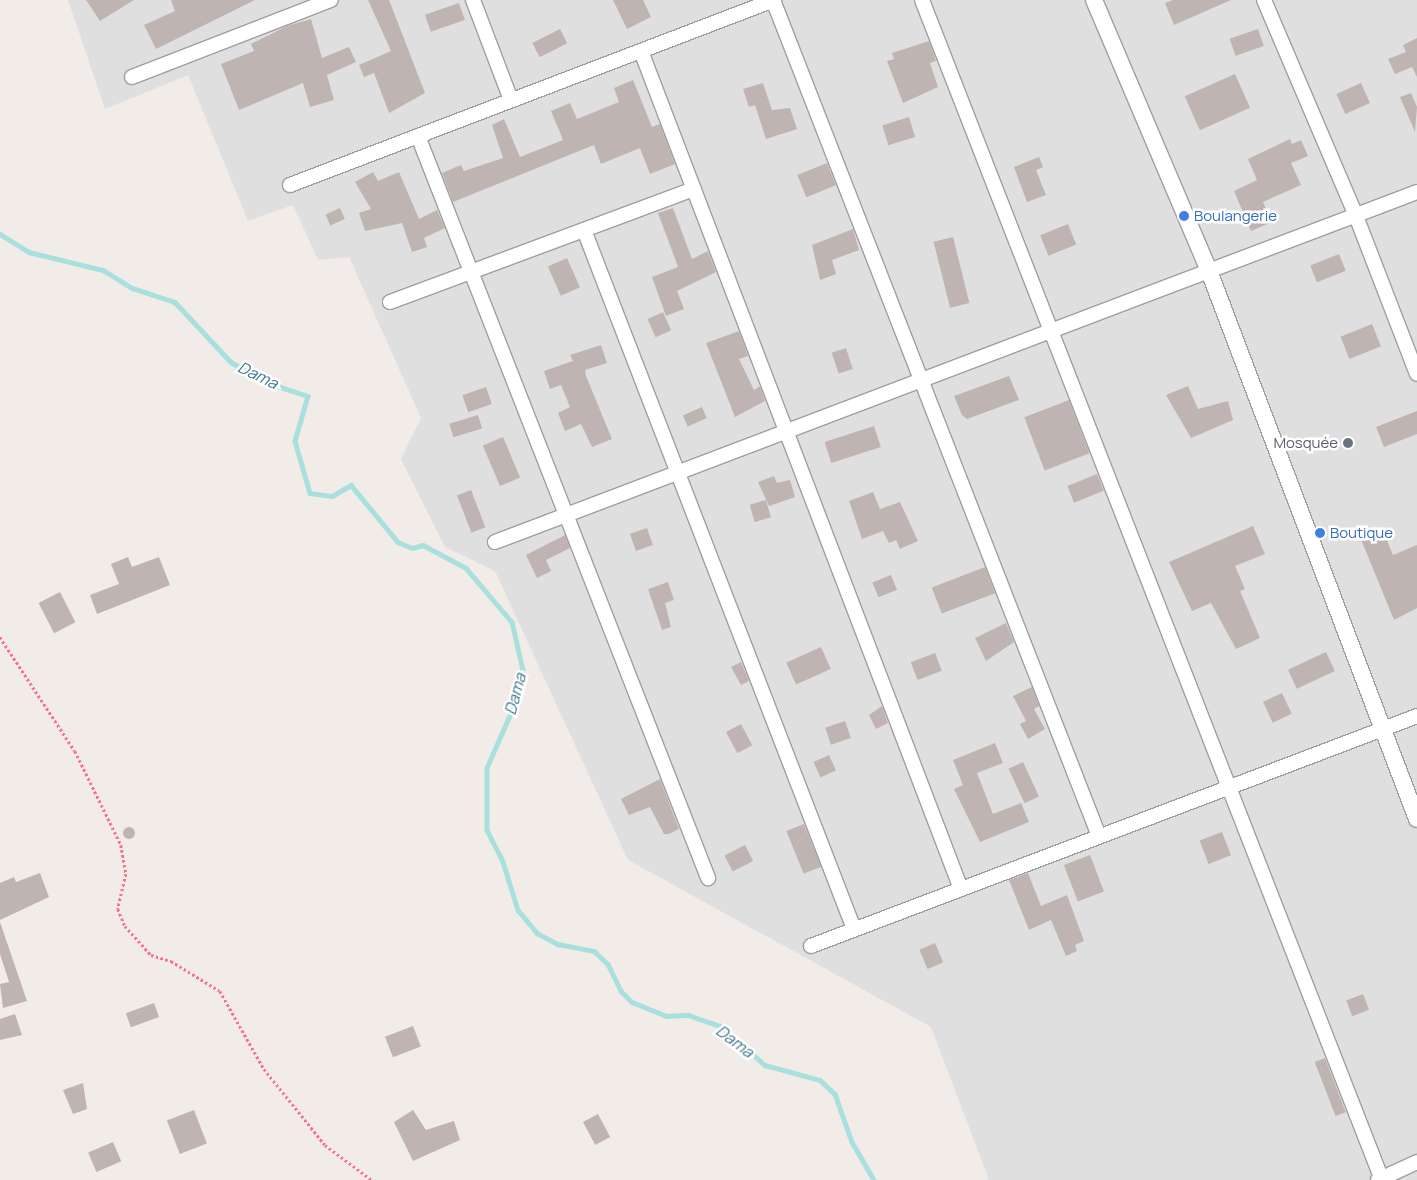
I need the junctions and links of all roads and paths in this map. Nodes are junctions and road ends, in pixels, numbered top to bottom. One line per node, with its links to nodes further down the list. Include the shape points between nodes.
1 (331, 0): 8 (street)
2 (473, 0): 9 (street)
3 (773, 0): 7 (street); 21 (street)
4 (922, 0): 19 (street)
5 (1094, 0): 17 (street)
6 (1264, 0): 14 (street)
7 (641, 50): 9 (street); 12 (street)
8 (132, 77)
9 (511, 100): 10 (street)
10 (418, 136): 11 (street); 16 (street)
11 (290, 185)
12 (694, 189): 15 (street); 22 (street)
13 (1417, 192): 14 (street)
14 (1356, 216): 17 (street); 20 (street)
15 (584, 230): 16 (street); 23 (street)
16 (472, 271): 18 (street); 24 (street)
17 (1209, 272): 19 (street); 28 (street)
18 (390, 302)
19 (1048, 332): 21 (street); 29 (street)
20 (1417, 374)
21 (921, 381): 22 (street); 31 (street)
22 (787, 432): 23 (street); 33 (street)
23 (675, 474): 24 (street); 34 (street)
24 (567, 515): 25 (street); 32 (street)
25 (495, 542)
26 (0, 637): 37 (path, via 75,751 121,845 126,874 118,909 125,926 151,955 171,961 220,991 264,1069 319,1137)
27 (1417, 716): 28 (street)
28 (1383, 729): 29 (street); 30 (street)
29 (1231, 786): 31 (street); 38 (street)
30 (1417, 819)
31 (1099, 836): 33 (street)
32 (708, 878)
33 (961, 889): 34 (street)
34 (854, 929): 35 (street)
35 (811, 946)
36 (1417, 1162): 38 (street)
37 (372, 1180)
38 (1380, 1180)

